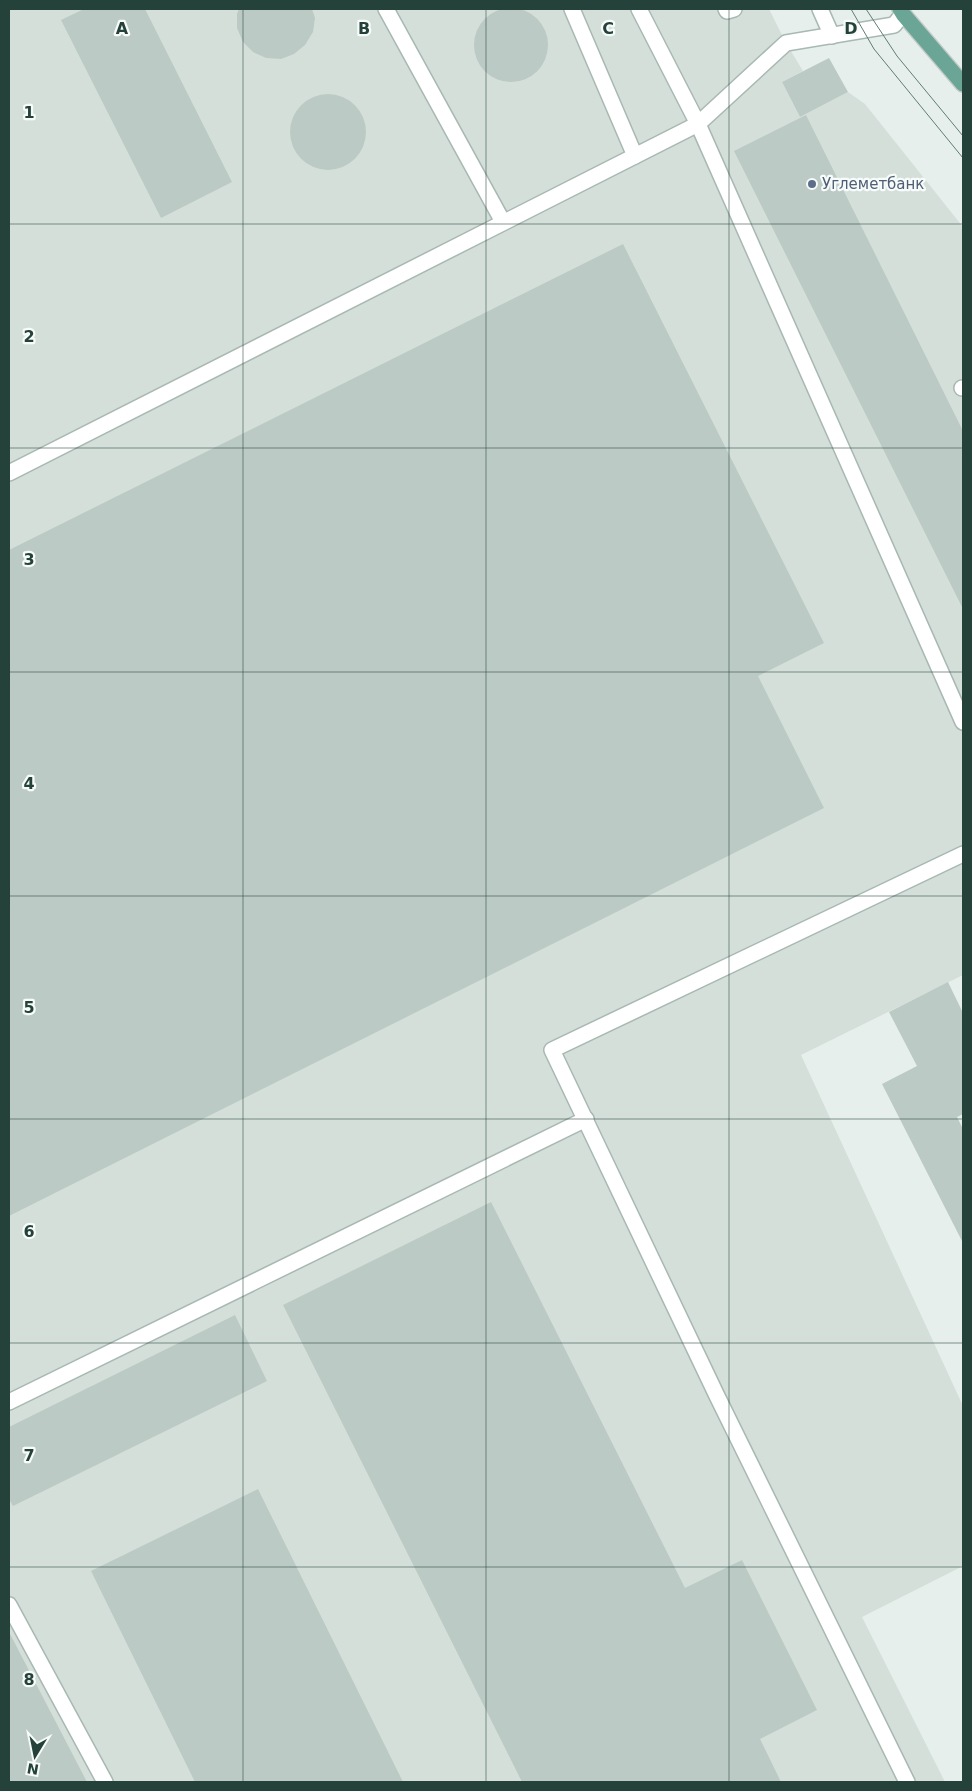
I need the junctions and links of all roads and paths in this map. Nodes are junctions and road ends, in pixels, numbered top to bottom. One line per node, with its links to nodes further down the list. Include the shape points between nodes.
1 (386, 9): 12 (street)
2 (572, 9): 11 (street)
3 (639, 9): 10 (street)
4 (726, 9): 5 (street, via 728,12)
5 (734, 9)
6 (820, 9): 8 (street)
7 (902, 12): 8 (street, via 894,25); 9 (main road)
8 (832, 36): 10 (street, via 786,43)
9 (963, 84)
10 (698, 124): 11 (street); 14 (street)
11 (636, 156): 12 (street)
12 (503, 222): 13 (street)
13 (9, 473)
14 (963, 722)
15 (963, 854): 16 (street, via 552,1050)
16 (586, 1119): 17 (street); 20 (street, via 717,1396)
17 (9, 1402)
18 (9, 1605): 19 (street)
19 (105, 1782)
20 (907, 1782)

